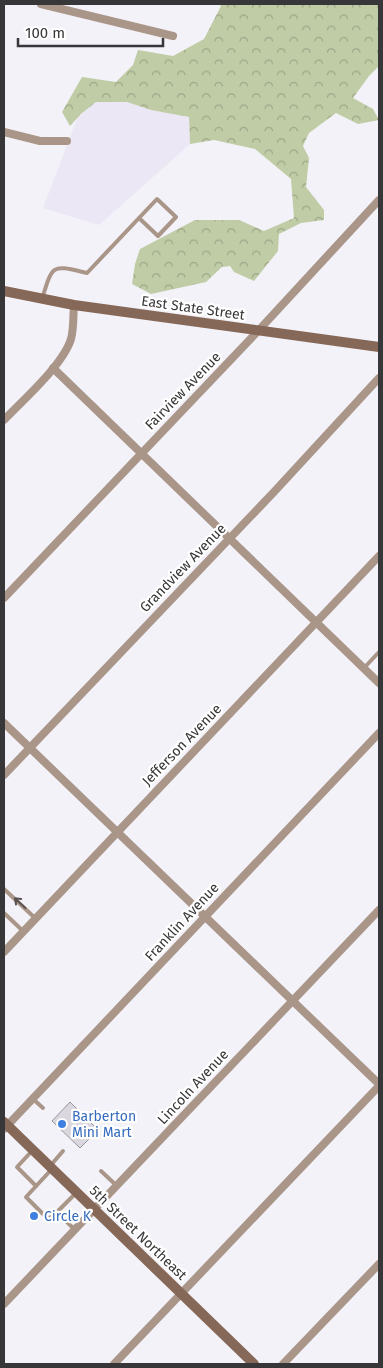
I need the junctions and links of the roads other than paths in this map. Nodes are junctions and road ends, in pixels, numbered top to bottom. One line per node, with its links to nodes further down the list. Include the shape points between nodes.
1 (41, 4): 2 (street)
2 (174, 36)
3 (4, 132): 4 (street, via 40,141)
4 (67, 141)
5 (379, 200): 10 (street, Fairview Avenue)
6 (139, 218): 6 (lane, via 157,199 176,217 158,236); 8 (lane, via 87,273 60,267 54,269)
7 (4, 291): 8 (street, East State Street)
8 (42, 299): 9 (street, East State Street)
9 (74, 304): 10 (street, East State Street); 12 (street, via 71,339)
10 (258, 331): 11 (street, East State Street); 15 (street, Fairview Avenue)
11 (379, 347)
12 (53, 368): 14 (street); 15 (street)
13 (379, 378): 16 (street, Grandview Avenue)
14 (4, 420)
15 (141, 453): 16 (street); 18 (street, Fairview Avenue)
16 (229, 538): 19 (street); 25 (street, Grandview Avenue)
17 (379, 556): 19 (street, Jefferson Avenue)
18 (4, 598)
19 (317, 623): 21 (street); 27 (street, Jefferson Avenue)
20 (379, 652): 21 (lane)
21 (364, 668): 22 (street)
22 (379, 683)
23 (4, 723): 25 (street)
24 (379, 733): 31 (street, Franklin Avenue)
25 (30, 748): 26 (street, Grandview Avenue); 27 (street)
26 (4, 775)
27 (117, 832): 31 (street); 32 (street, Jefferson Avenue)
28 (4, 889): 32 (lane, one-way to 28)
29 (379, 910): 35 (street, Lincoln Avenue)
30 (4, 913): 33 (lane)
31 (205, 917): 35 (street); 37 (street, Franklin Avenue)
32 (35, 918): 33 (street, Jefferson Avenue)
33 (23, 932): 34 (street, Jefferson Avenue)
34 (4, 952)
35 (292, 1000): 36 (street); 45 (street, Lincoln Avenue)
36 (379, 1085): 51 (street)
37 (33, 1099): 38 (lane); 39 (street, Franklin Avenue)
38 (43, 1108)
39 (5, 1125): 40 (street, 5th Street Northeast)
40 (33, 1150): 42 (street, 5th Street Northeast); 44 (lane, via 17,1168)
41 (63, 1151): 42 (lane)
42 (51, 1168): 44 (lane); 46 (street, 5th Street Northeast)
43 (101, 1171): 45 (lane)
44 (36, 1186): 48 (lane, via 26,1198 48,1220)
45 (117, 1186): 47 (street, Lincoln Avenue)
46 (76, 1192): 47 (street, 5th Street Northeast); 48 (lane)
47 (94, 1210): 49 (street, Lincoln Avenue); 51 (street, 5th Street Northeast)
48 (56, 1212): 49 (lane)
49 (75, 1230): 52 (street, Lincoln Avenue)
50 (379, 1264): 55 (street)
51 (181, 1294): 53 (street); 54 (street, 5th Street Northeast)
52 (4, 1304)
53 (114, 1364)
54 (254, 1364)
55 (283, 1364)

